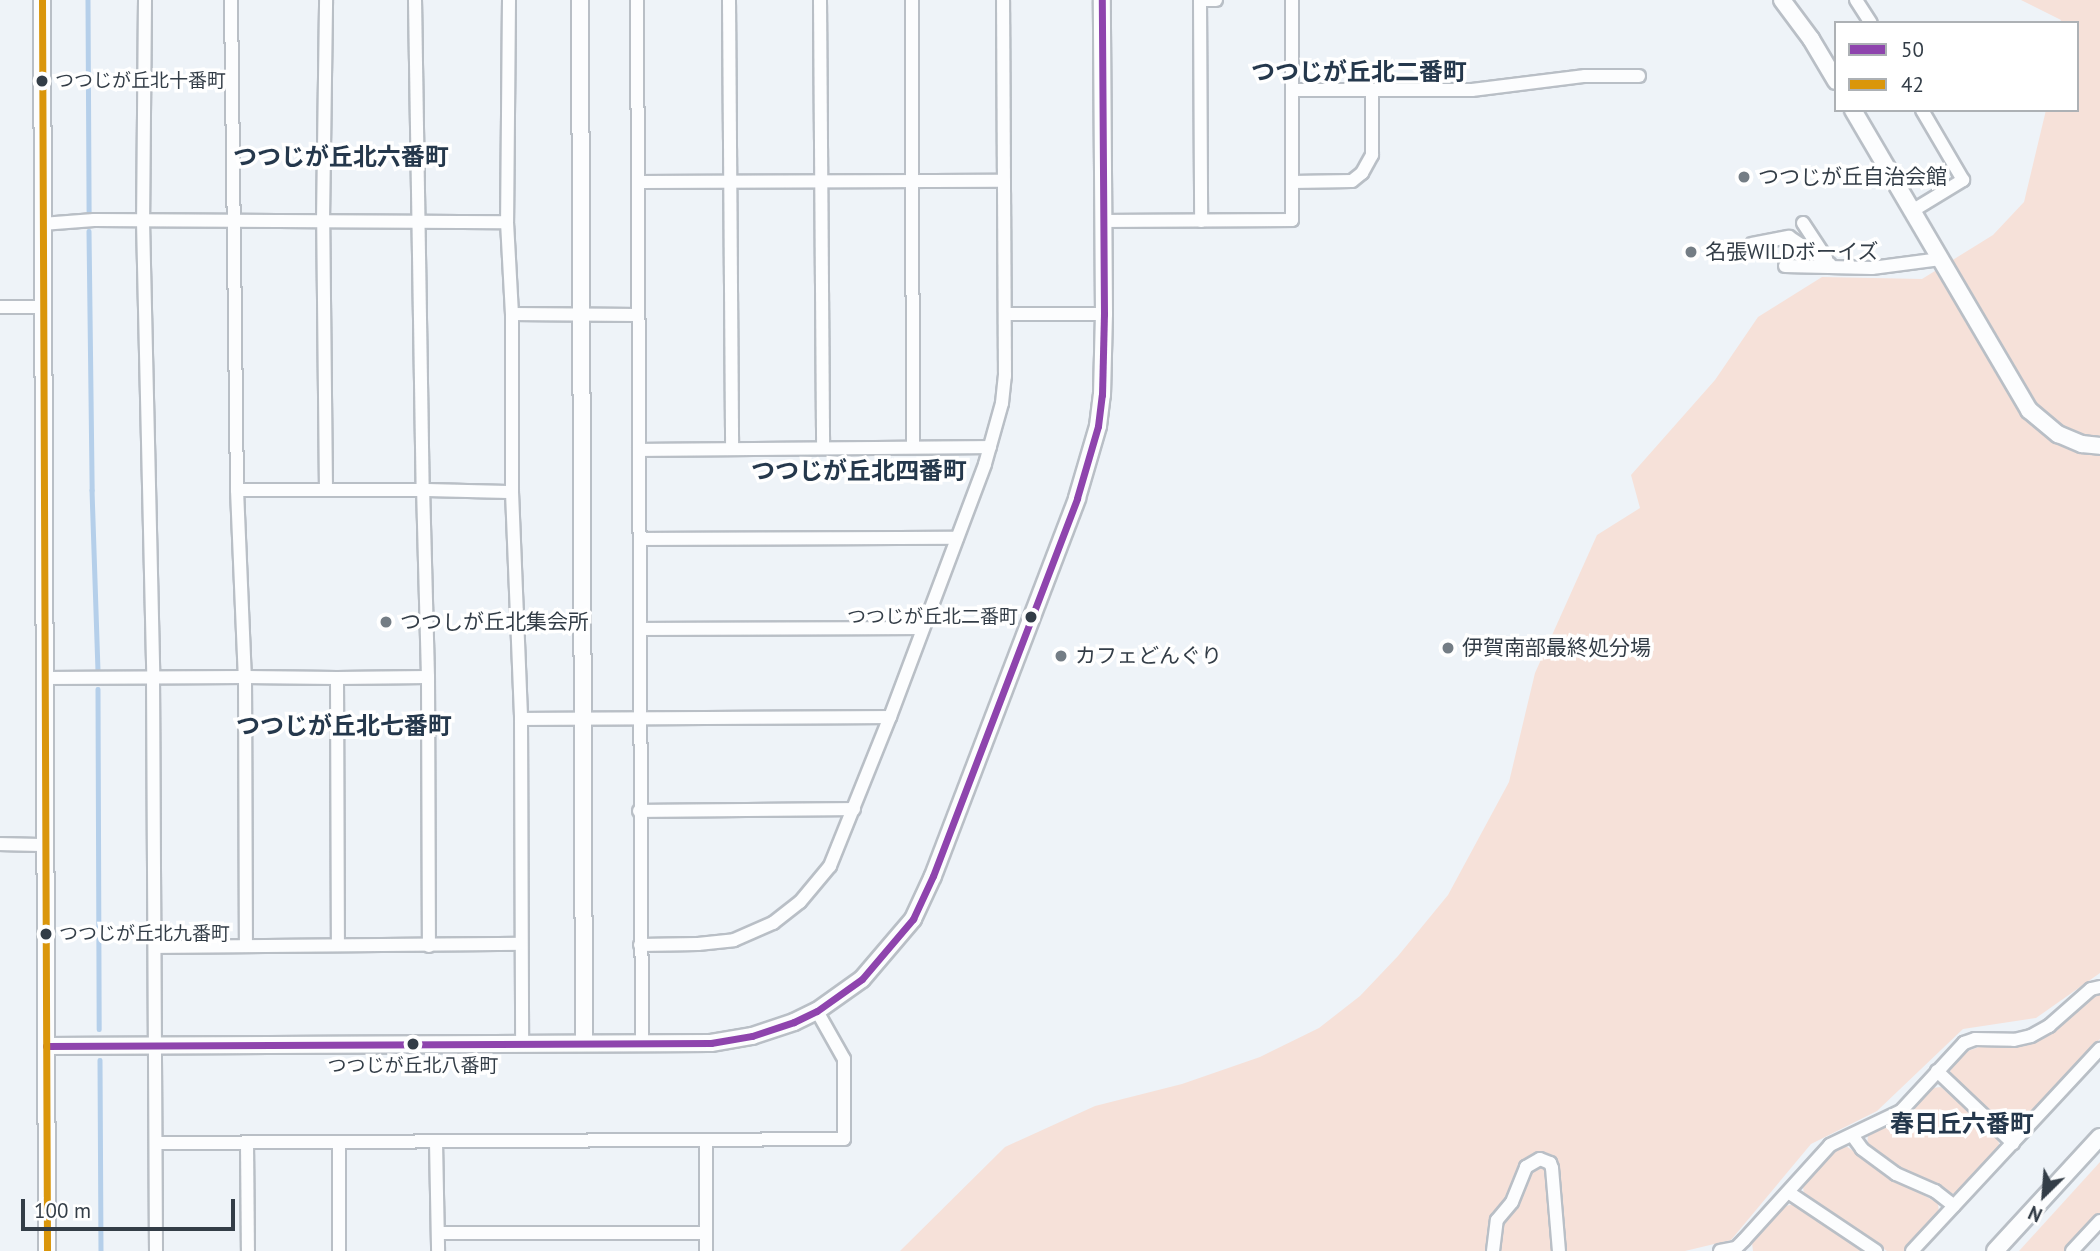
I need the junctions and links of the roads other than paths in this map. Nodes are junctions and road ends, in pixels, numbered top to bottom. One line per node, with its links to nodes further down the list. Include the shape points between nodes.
1 (42, 0): 41 (street)
2 (145, 0): 33 (street)
3 (231, 0): 34 (street)
4 (327, 0): 35 (street)
5 (415, 0): 38 (street)
6 (509, 0): 39 (street)
7 (580, 0): 51 (street)
8 (637, 0): 30 (street)
9 (729, 0): 31 (street)
10 (820, 0): 27 (street)
11 (912, 0): 28 (street)
12 (1003, 0): 26 (street)
13 (1102, 0): 36 (street)
14 (1200, 0): 15 (street); 37 (street)
15 (1216, 0)
16 (1292, 0): 22 (street)
17 (1782, 0): 21 (street)
18 (1856, 0): 19 (street)
19 (1870, 21)
20 (1639, 76): 23 (street, via 1585,76 1472,90)
21 (1834, 78)
22 (1292, 90): 23 (street); 29 (street)
23 (1372, 90): 29 (street, via 1373,155 1362,173 1352,181)
24 (1854, 112): 32 (street)
25 (1923, 112): 32 (street, via 1963,180)
26 (1004, 181): 28 (street); 49 (street)
27 (821, 182): 28 (street); 31 (street); 57 (street)
28 (912, 182): 54 (street)
29 (1292, 182): 37 (street, via 1292,220)
30 (638, 183): 31 (street); 52 (street)
31 (728, 183): 56 (street)
32 (1912, 211): 43 (street)
33 (143, 221): 34 (street); 41 (street); 67 (street)
34 (232, 221): 35 (street); 59 (street)
35 (323, 221): 38 (street); 60 (street)
36 (1102, 221): 37 (street); 50 (street)
37 (1201, 221)
38 (419, 222): 39 (street); 61 (street)
39 (507, 222): 48 (street)
40 (1803, 223): 44 (street)
41 (42, 224): 47 (street)
42 (1752, 244): 44 (street, via 1789,237)
43 (1940, 260): 44 (street, via 1872,268); 53 (street, via 2029,410 2058,434)
44 (1830, 265): 45 (street)
45 (1785, 266)
46 (0, 307): 47 (street)
47 (43, 307): 70 (street)
48 (512, 314): 51 (street); 62 (street)
49 (1005, 314): 50 (street); 55 (street, via 1002,403)
50 (1104, 314): 87 (street, via 1102,395 1088,464 933,876 913,919 892,946 862,979)
51 (581, 315): 52 (street); 73 (street)
52 (638, 315): 58 (street)
53 (2100, 446)
54 (913, 447): 55 (street); 57 (street)
55 (990, 447): 63 (street)
56 (732, 448): 57 (street); 58 (street)
57 (823, 448)
58 (639, 450): 64 (street)
59 (237, 490): 60 (street); 68 (street)
60 (326, 490): 61 (street)
61 (423, 490): 62 (street); 69 (street)
62 (512, 492): 75 (street)
63 (957, 538): 64 (street); 65 (street)
64 (640, 539): 66 (street)
65 (922, 628): 66 (street); 72 (street)
66 (640, 629): 74 (street)
67 (153, 677): 68 (street); 70 (street); 85 (street)
68 (245, 677): 71 (street); 83 (street)
69 (428, 677): 71 (street); 84 (street)
70 (44, 678): 79 (street)
71 (337, 678): 81 (street)
72 (890, 717): 74 (street); 76 (street)
73 (583, 718): 74 (street); 75 (street); 88 (street)
74 (640, 718): 77 (street)
75 (521, 719): 80 (street)
76 (854, 809): 77 (street); 82 (street, via 822,878 774,923 716,943)
77 (639, 811): 82 (street)
78 (0, 844): 79 (street)
79 (45, 845): 92 (street)
80 (521, 944): 84 (street); 89 (street)
81 (338, 945): 83 (street); 84 (street)
82 (640, 945): 90 (street)
83 (246, 946): 85 (street)
84 (429, 946)
85 (155, 947): 91 (street)
86 (2100, 987): 94 (street, via 2091,989 2040,1032 2014,1040 1969,1041)
87 (817, 1011): 90 (street, via 773,1030 733,1040); 97 (street, via 844,1059 845,1139)
88 (584, 1042): 89 (street); 90 (street)
89 (522, 1043): 91 (street)
90 (642, 1043)
91 (155, 1044): 92 (street); 100 (street)
92 (46, 1046): 109 (street)
93 (2100, 1049): 102 (street)
94 (1937, 1071): 95 (street, via 1901,1111); 102 (street)
95 (1853, 1135): 103 (street, via 1830,1145); 104 (street, via 1862,1149 1896,1174 1935,1191)
96 (2100, 1136): 108 (street)
97 (706, 1140): 99 (street); 107 (street)
98 (339, 1142): 99 (street); 101 (street); 112 (street)
99 (436, 1142): 106 (street)
100 (156, 1143): 101 (street); 110 (street)
101 (247, 1143): 111 (street)
102 (2013, 1143): 104 (street)
103 (1788, 1192): 117 (street, via 1736,1248); 118 (street)
104 (1954, 1206): 119 (street)
105 (2097, 1229): 120 (street)
106 (438, 1233): 107 (street); 113 (street)
107 (705, 1233): 114 (street)
108 (1998, 1250)
109 (47, 1251)
110 (156, 1251)
111 (248, 1251)
112 (339, 1251)
113 (438, 1251)
114 (706, 1251)
115 (1493, 1251): 116 (street, via 1497,1220 1512,1202 1526,1167 1539,1160 1552,1168)
116 (1559, 1251)
117 (1720, 1251)
118 (1875, 1251)
119 (1912, 1251)
120 (2073, 1251)

